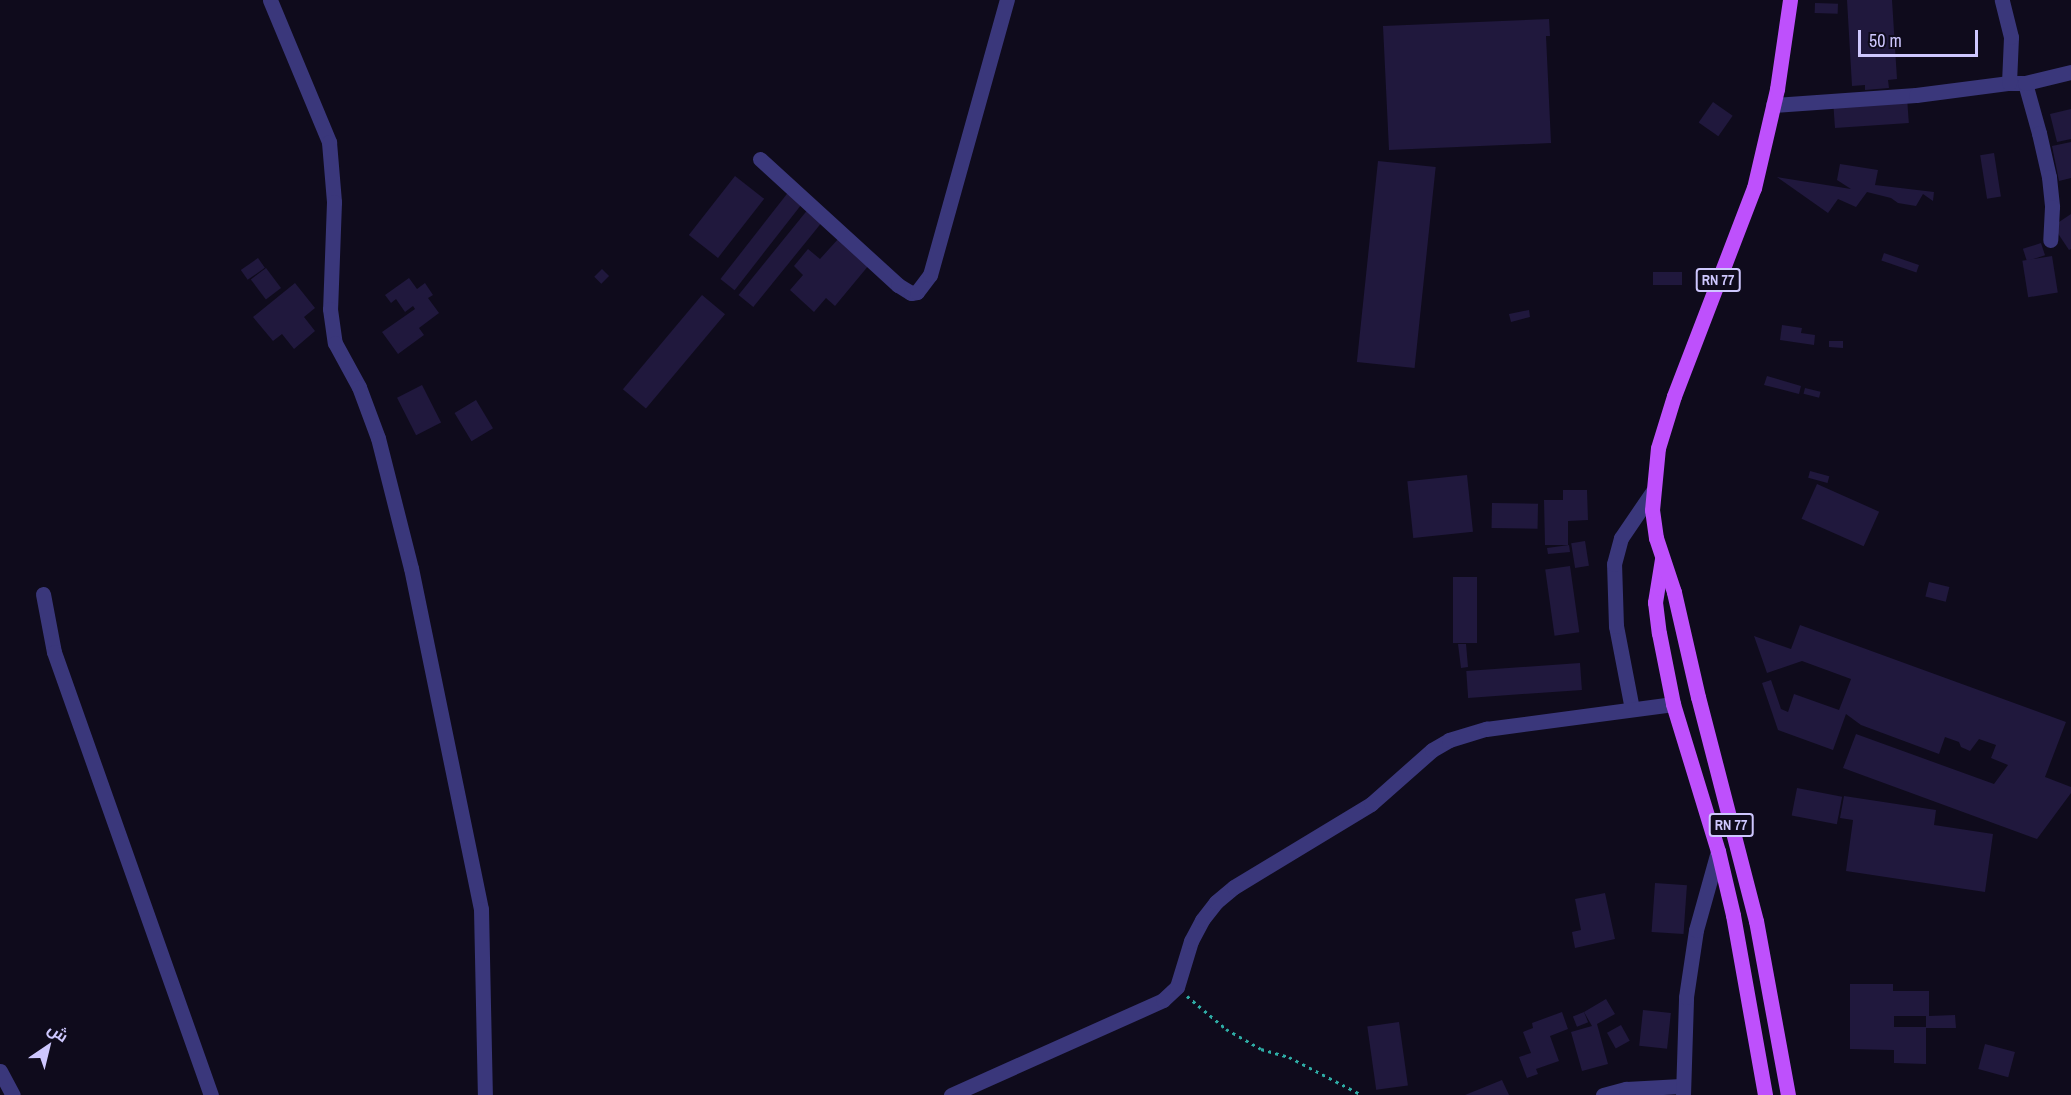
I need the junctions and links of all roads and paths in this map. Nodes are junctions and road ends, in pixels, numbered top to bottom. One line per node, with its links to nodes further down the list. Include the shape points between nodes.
1 (270, 0): 22 (street, via 329,142 334,202 330,309 335,343 359,387 378,438 411,567 481,909)
2 (1007, 0): 9 (street, via 933,265 923,288 917,292 911,293 898,285)
3 (1790, 0): 8 (main road, RN 77)
4 (2002, 0): 6 (street, via 2011,37)
5 (2071, 72): 7 (street)
6 (2009, 83): 7 (street); 8 (street)
7 (2025, 83): 10 (street, via 2049,177)
8 (1773, 105): 11 (main road, RN 77, via 1754,188 1670,406 1658,448)
9 (760, 159)
10 (2050, 240)
11 (1653, 491): 12 (main road, RN 77, via 1654,525); 15 (street, via 1621,538 1614,564 1616,626)
12 (1662, 559): 14 (main road, via 1655,602); 27 (main road, RN 77, via 1674,592 1756,921)
13 (43, 594): 21 (street, via 54,652)
14 (1673, 704): 15 (street); 16 (main road)
15 (1632, 709): 17 (street, via 1486,729 1449,740 1432,750 1362,810 1234,887 1216,902 1191,941)
16 (1718, 851): 19 (street, via 1696,930 1686,997); 26 (main road, via 1734,915)
17 (1177, 987): 23 (street, via 1146,1010); 24 (path, via 1226,1029 1261,1049 1332,1077)
18 (0, 1071): 20 (street)
19 (1682, 1090): 25 (street, via 1626,1089)
20 (13, 1095)
21 (211, 1095)
22 (485, 1095)
23 (951, 1095)
24 (1362, 1095)
25 (1603, 1095)
26 (1765, 1095)
27 (1788, 1095)

